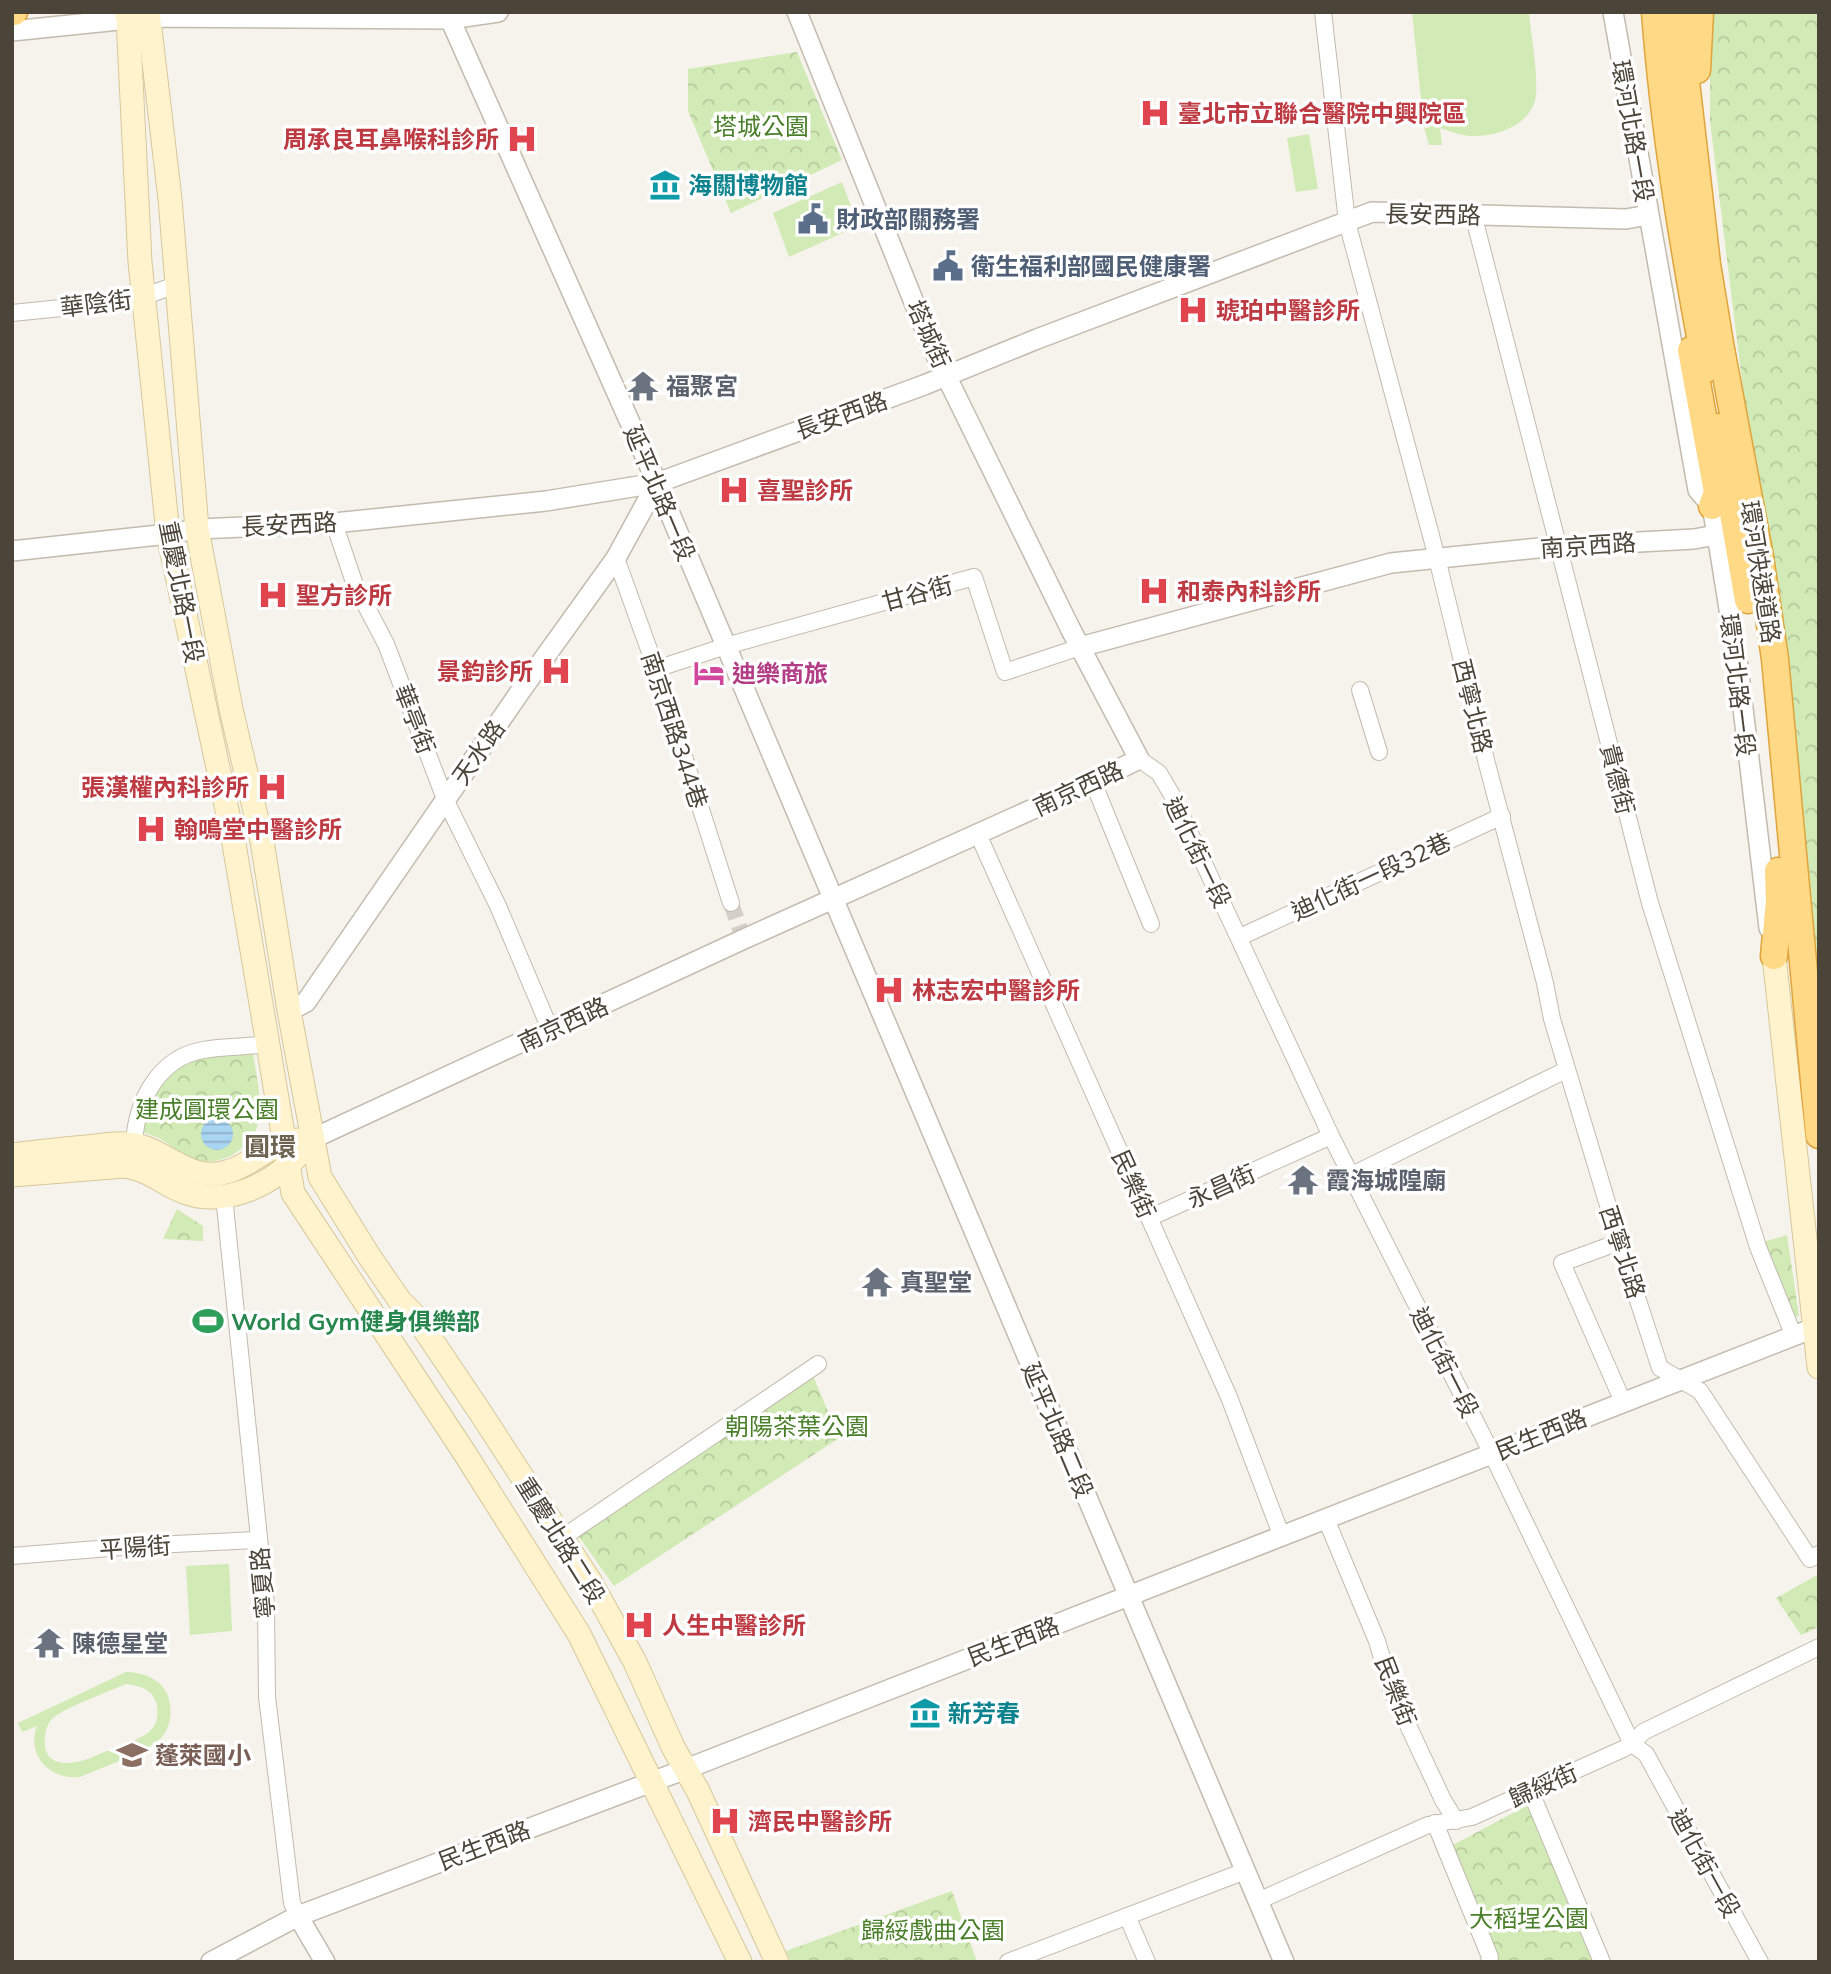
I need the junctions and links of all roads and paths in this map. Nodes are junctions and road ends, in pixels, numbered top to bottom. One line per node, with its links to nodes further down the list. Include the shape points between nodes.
1 (498, 12): 9 (street)
2 (797, 12): 18 (street, 塔城街)
3 (1323, 12): 14 (street, 西寧北路)
4 (1613, 12): 13 (street, 環河北路一段)
5 (1655, 12): 43 (highway, 環河快速道路, via 1661,95 1688,274 1761,674 1779,901)
6 (1681, 12): 11 (highway, 環河快速道路); 20 (highway, via 1663,170 1665,210 1717,492)
7 (1700, 12): 11 (highway)
8 (137, 15): 9 (street); 10 (street); 15 (main road, 重慶北路一段, via 170,199); 16 (main road, 重慶北路一段)
9 (450, 15): 19 (street, 延平北路一段)
10 (12, 31)
11 (1693, 141): 48 (highway, 環河快速道路, via 1717,325 1775,659)
12 (1473, 214): 13 (street, 長安西路, via 1626,219); 14 (street, 長安西路, via 1372,212); 25 (street, 貴德街)
13 (1648, 215): 20 (street, 環河北路一段, via 1698,490)
14 (1347, 222): 18 (street, 長安西路); 28 (street, 西寧北路)
15 (177, 284): 16 (street, 華陰街); 22 (main road, 重慶北路一段)
16 (143, 297): 17 (street, 華陰街); 23 (main road, 重慶北路一段)
17 (12, 313)
18 (947, 376): 19 (street, 長安西路); 30 (street, 塔城街)
19 (657, 483): 21 (street, 長安西路, via 546,501); 27 (street, 天水路); 29 (street, 延平北路一段)
20 (1712, 506): 24 (street, 環河北路一段)
21 (334, 523): 22 (street, 長安西路); 36 (street, 華亭街, via 355,585 386,644)
22 (197, 529): 23 (street, 長安西路); 44 (main road, 重慶北路一段, via 262,841)
23 (168, 534): 26 (street, 長安西路); 46 (main road, 重慶北路一段, via 233,838)
24 (1716, 535): 25 (street, 南京西路); 43 (street, 環河北路一段, via 1738,666)
25 (1559, 547): 28 (street, 南京西路); 61 (street, 貴德街, via 1663,951 1758,1247)
26 (12, 551)
27 (616, 558): 31 (street, 南京西路344巷); 36 (street, 天水路)
28 (1437, 558): 30 (street, 南京西路, via 1391,563); 37 (street, 西寧北路)
29 (726, 646): 30 (street, 甘谷街, via 974,577 1005,672); 31 (street); 39 (street, 延平北路一段)
30 (1080, 647): 34 (street, 南京西路)
31 (656, 669): 40 (street, 南京西路344巷)
32 (1360, 690): 33 (street)
33 (1379, 752)
34 (1139, 759): 35 (street, 南京西路); 42 (street, 迪化街一段, via 1159,773 1172,795)
35 (1093, 782): 38 (street, 南京西路); 41 (street)
36 (445, 799): 44 (street, 天水路, via 306,1002); 45 (street, 華亭街, via 498,906)
37 (1502, 816): 42 (street, 迪化街一段32巷); 47 (street, 西寧北路)
38 (978, 834): 39 (street, 南京西路); 58 (street, 民樂街)
39 (832, 899): 45 (street, 南京西路, via 743,935); 73 (street, 延平北路二段)
40 (732, 903)
41 (1151, 924)
42 (1240, 937): 49 (street, 迪化街一段)
43 (1774, 956): 60 (main road, 環河北路一段)
44 (289, 1011): 50 (main road, 重慶北路一段)
45 (550, 1029): 50 (street, 南京西路)
46 (269, 1044): 51 (main road, 重慶北路一段); 52 (street, via 200,1050 172,1062 150,1088 135,1126)
47 (1566, 1070): 56 (street); 59 (street, 西寧北路)
48 (1819, 1135)
49 (1331, 1136): 56 (street, 迪化街一段); 58 (street, 永昌街)
50 (312, 1139): 51 (main road, 南京西路); 54 (main road, 南京西路); 69 (main road, 重慶北路二段, via 320,1177 338,1209 400,1301 416,1317)
51 (284, 1141): 52 (main road, 南京西路, via 247,1164 213,1175); 54 (main road, 重慶北路一段)
52 (134, 1144): 53 (main road, 南京西路)
53 (12, 1155)
54 (288, 1166): 57 (main road, 南京西路, via 259,1185); 77 (main road, 重慶北路二段, via 293,1193 579,1633)
55 (12, 1175): 57 (main road, 南京西路, via 125,1166 185,1192)
56 (1352, 1175): 66 (street, 迪化街一段)
57 (225, 1196): 70 (street, 寧夏路)
58 (1149, 1218): 68 (street, 民樂街, via 1229,1397)
59 (1619, 1242): 64 (street, 西寧北路, via 1660,1368); 65 (street, via 1562,1263)
60 (1817, 1326): 61 (street, 民生西路); 63 (main road, 環河北路一段)
61 (1793, 1334): 64 (street, 民生西路)
62 (818, 1364): 69 (street)
63 (1819, 1367)
64 (1680, 1378): 65 (street, 民生西路); 71 (street, 西寧北路, via 1700,1391 1810,1559)
65 (1623, 1402): 66 (street, 民生西路)
66 (1492, 1454): 67 (street, 民生西路); 75 (street, 迪化街一段)
67 (1326, 1519): 68 (street, 民生西路); 79 (street, 民樂街, via 1377,1641 1391,1689)
68 (1282, 1537): 73 (street, 民生西路)
69 (562, 1538): 76 (main road, 重慶北路二段, via 635,1662)
70 (258, 1540): 72 (street, 平陽街); 83 (street, 寧夏路, via 266,1606 267,1697 292,1903)
71 (1819, 1554)
72 (12, 1556)
73 (1127, 1596): 76 (street, 民生西路); 81 (street, 延平北路二段)
74 (1819, 1647): 75 (street, 歸綏街, via 1643,1732)
75 (1632, 1744): 78 (street, 歸綏街); 94 (street, 迪化街一段, via 1646,1754)
76 (686, 1769): 77 (street, 民生西路); 88 (main road, 重慶北路二段)
77 (652, 1782): 83 (street, 民生西路); 87 (main road, 重慶北路二段)
78 (1530, 1790): 79 (street, 歸綏街); 93 (street)
79 (1456, 1821): 80 (street, 歸綏街)
80 (1435, 1823): 82 (street, 歸綏街); 92 (street)
81 (1245, 1871): 82 (street, 延平北路二段); 84 (street)
82 (1258, 1901): 91 (street, 延平北路二段)
83 (298, 1916): 85 (street, 民生西路); 86 (street, 寧夏路)
84 (1127, 1916): 89 (street); 90 (street)
85 (211, 1962)
86 (325, 1962)
87 (740, 1962)
88 (777, 1962)
89 (1009, 1962)
90 (1147, 1962)
91 (1284, 1962)
92 (1489, 1962)
93 (1602, 1962)
94 (1759, 1962)

